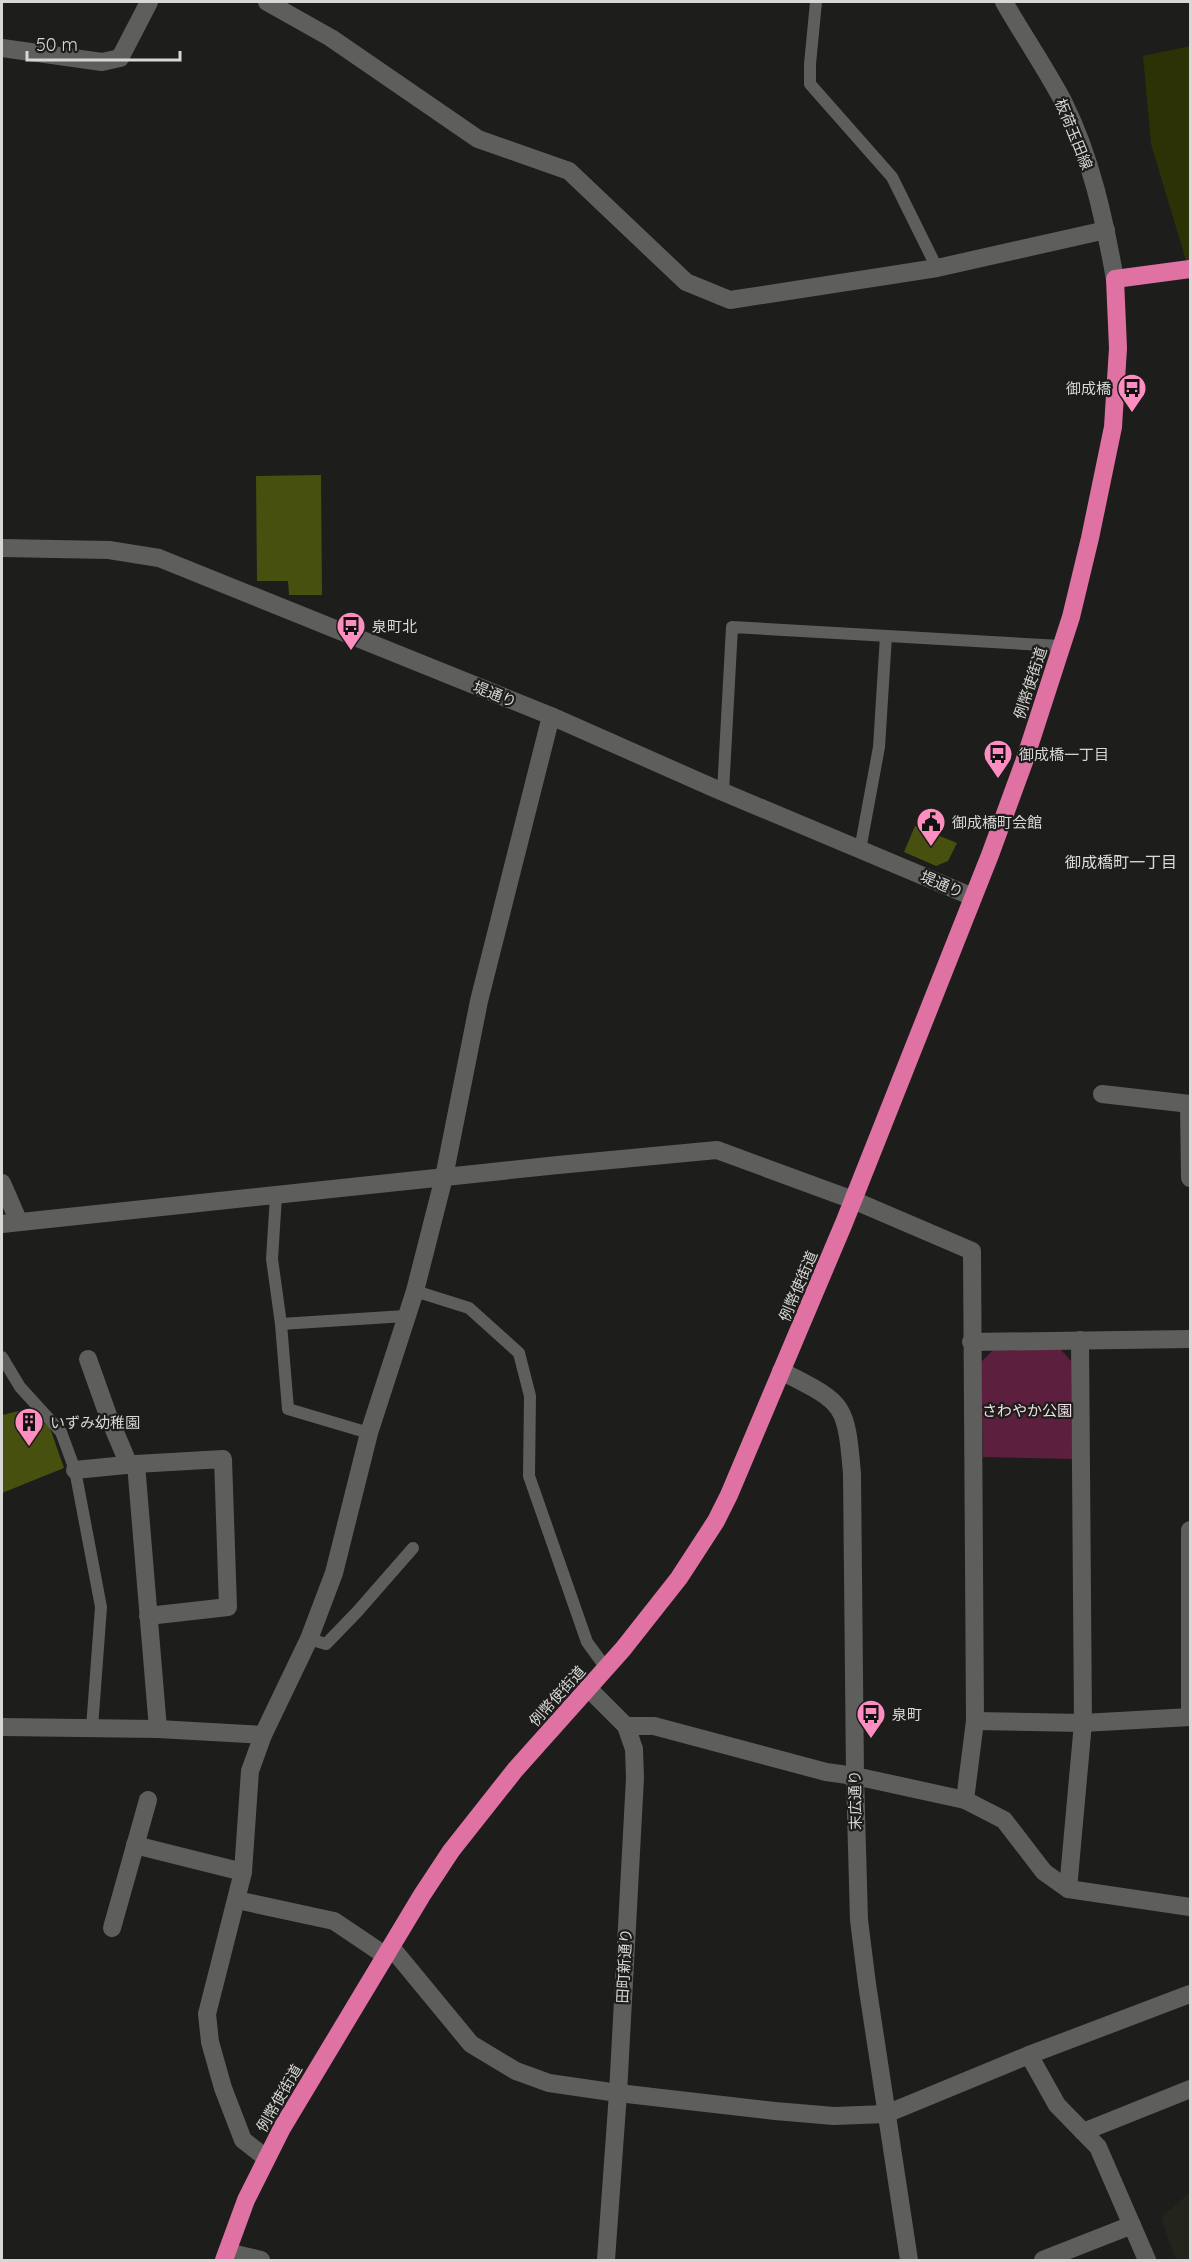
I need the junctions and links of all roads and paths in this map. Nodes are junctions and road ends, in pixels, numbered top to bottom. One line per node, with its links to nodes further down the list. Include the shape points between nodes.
1 (148, 2): 5 (street, via 120,58 113,61)
2 (267, 2): 7 (street, via 331,38 478,139 569,171 686,282 730,300)
3 (816, 2): 7 (lane, via 810,84 892,177)
4 (1004, 2): 6 (street, 板荷玉田線, via 1063,102 1082,149)
5 (2, 48)
6 (1106, 230): 7 (street); 9 (street, 板荷玉田線)
7 (937, 268)
8 (1191, 269): 9 (highway)
9 (1115, 279): 12 (highway, 例幣使街道, via 1118,348 1113,427 1090,538)
10 (2, 548): 13 (street, 堤通り, via 110,550 159,558)
11 (886, 636): 12 (lane); 14 (lane, via 732,627); 15 (lane, via 879,747)
12 (1061, 646): 16 (highway, 例幣使街道, via 1024,762)
13 (551, 716): 14 (street, 堤通り); 19 (street, via 479,1001)
14 (723, 792): 15 (street, 堤通り)
15 (860, 850): 16 (street, 堤通り)
16 (974, 897): 23 (highway, 例幣使街道)
17 (1102, 1094): 18 (street)
18 (1190, 1104): 20 (street)
19 (444, 1177): 22 (street); 23 (street, via 717,1150); 25 (street)
20 (1191, 1178)
21 (2, 1184): 24 (street)
22 (276, 1196): 24 (street); 27 (lane, via 272,1259)
23 (853, 1200): 30 (street, via 972,1251); 33 (highway, 例幣使街道)
24 (10, 1223)
25 (415, 1291): 26 (street); 41 (lane, via 469,1308 519,1353 530,1396 529,1476 587,1642)
26 (405, 1316): 27 (lane); 34 (street)
27 (281, 1324): 34 (lane, via 288,1409)
28 (1191, 1339): 29 (street)
29 (1080, 1340): 30 (street); 44 (street)
30 (971, 1342): 43 (street)
31 (2, 1357): 36 (lane, via 20,1387 61,1432)
32 (88, 1359): 35 (street, via 109,1418)
33 (781, 1371): 41 (highway, 例幣使街道, via 716,1521 679,1578); 50 (street, 末広通り, via 833,1399 845,1416 850,1442)
34 (369, 1433): 40 (street, via 333,1573)
35 (132, 1464): 36 (street); 39 (street); 39 (street, via 224,1459 228,1607)
36 (75, 1470): 47 (lane, via 101,1607)
37 (1191, 1530): 44 (street, via 1190,1717)
38 (413, 1548): 40 (lane, via 326,1644)
39 (148, 1616): 48 (street)
40 (309, 1639): 49 (street)
41 (606, 1668): 42 (highway, 例幣使街道)
42 (588, 1688): 45 (street, 田町新通り); 59 (highway, 例幣使街道, via 515,1770 451,1851)
43 (975, 1721): 44 (street); 52 (street)
44 (1083, 1723): 55 (street)
45 (626, 1726): 50 (street, via 654,1726 826,1772); 63 (street, 田町新通り, via 634,1749 634,1778)
46 (2, 1727): 47 (street)
47 (92, 1728): 48 (street)
48 (158, 1729): 49 (street)
49 (263, 1736): 54 (street, via 249,1771)
50 (855, 1776): 52 (street); 64 (street, 末広通り, via 860,1920)
51 (148, 1800): 53 (street)
52 (965, 1800): 55 (street, via 1004,1820 1044,1872)
53 (135, 1845): 54 (street); 58 (street)
54 (243, 1872): 56 (street)
55 (1068, 1889): 57 (street)
56 (237, 1900): 59 (street, via 334,1921); 66 (street, via 207,2014 210,2042 243,2140)
57 (1191, 1908)
58 (112, 1928)
59 (388, 1951): 63 (street, via 471,2044 487,2055 549,2084); 66 (highway, 例幣使街道)
60 (1191, 1994): 61 (street)
61 (1029, 2055): 64 (street); 65 (street, via 1057,2104)
62 (1191, 2088): 65 (street)
63 (618, 2093): 64 (street, via 822,2115); 70 (street, 田町新通り)
64 (886, 2114): 71 (street, 末広通り)
65 (1083, 2132): 67 (street, via 1098,2147)
66 (266, 2158): 68 (highway, 例幣使街道)
67 (1132, 2225): 72 (street); 73 (street)
68 (225, 2256): 69 (street)
69 (261, 2260)
70 (606, 2260)
71 (909, 2260)
72 (1043, 2260)
73 (1147, 2260)

